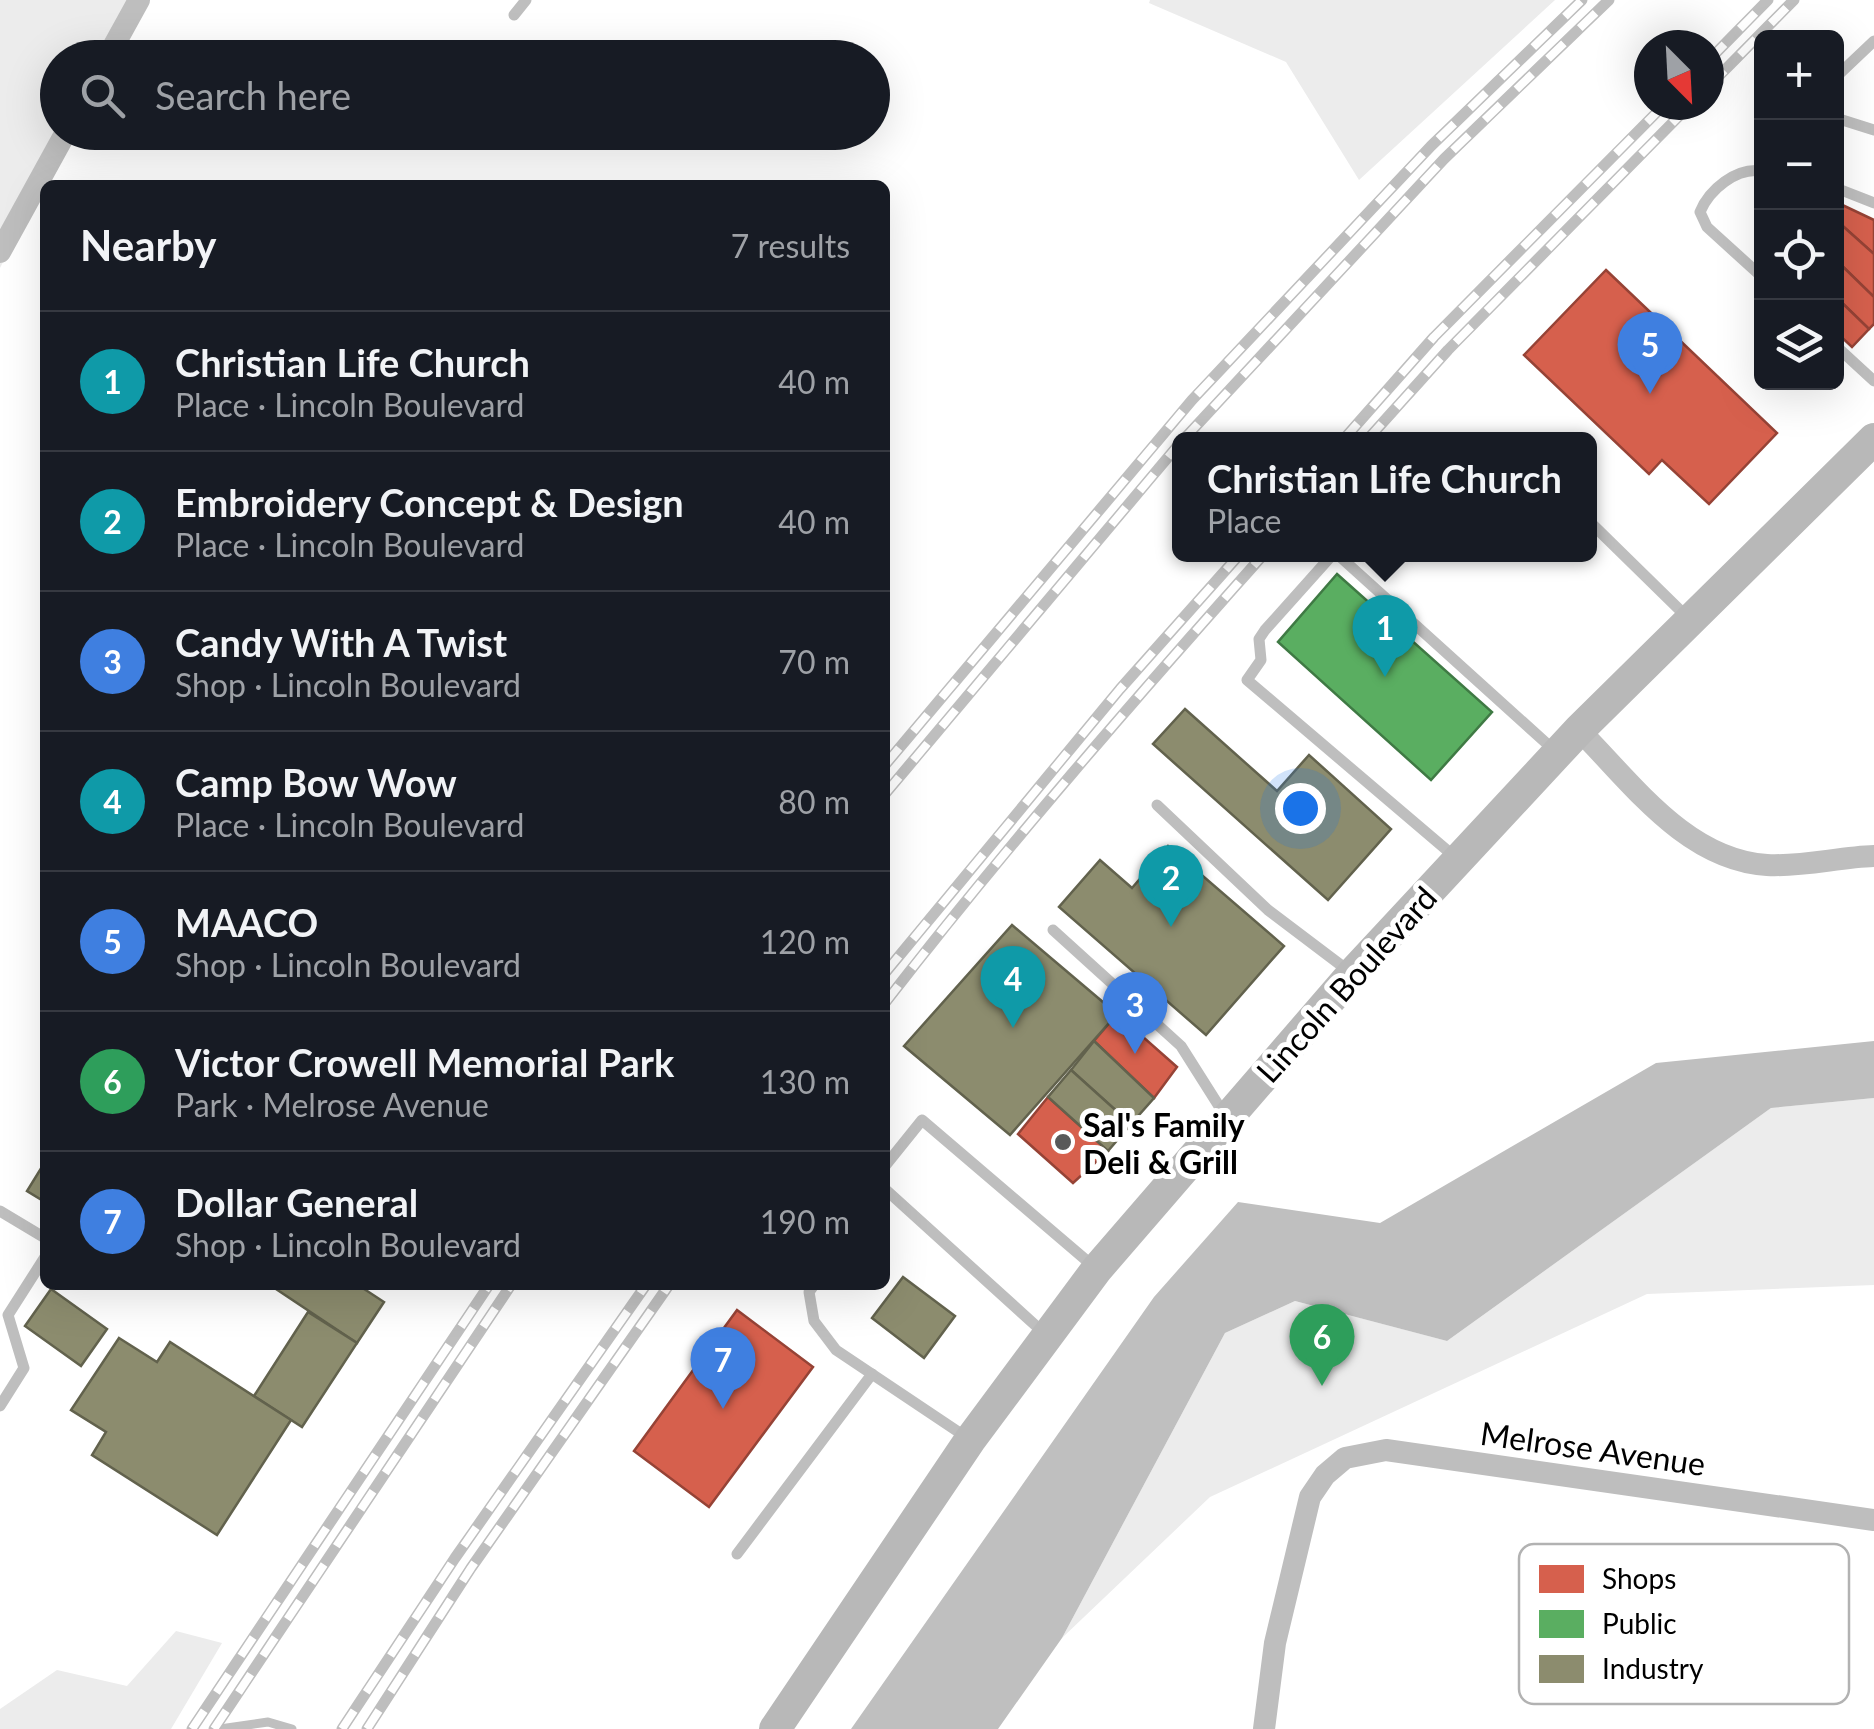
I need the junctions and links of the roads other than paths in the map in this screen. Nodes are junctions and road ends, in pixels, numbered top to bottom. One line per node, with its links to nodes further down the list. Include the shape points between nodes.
1 (139, 0): 4 (street)
2 (526, 0): 3 (lane)
3 (514, 15)
4 (117, 40)
5 (1874, 41): 6 (lane)
6 (1844, 69)
7 (1842, 120): 8 (lane)
8 (1874, 130)
9 (56, 150): 13 (street)
10 (1754, 173): 14 (lane, via 1737,174 1700,212 1707,227)
11 (1844, 191): 12 (lane)
12 (1874, 204)
13 (0, 252)
14 (1754, 270)
15 (1844, 353): 16 (lane)
16 (1873, 379)
17 (1874, 438): 21 (main road, Lincoln Boulevard)
18 (1597, 529): 21 (lane)
19 (1328, 562): 25 (lane, via 1265,630 1261,660 1247,680)
20 (1344, 562): 22 (lane, via 1492,694)
21 (1689, 619): 22 (main road, Lincoln Boulevard)
22 (1568, 742): 24 (street, via 1704,848 1766,865); 25 (main road, Lincoln Boulevard)
23 (1157, 805): 27 (lane, via 1268,910)
24 (1874, 856)
25 (1458, 860): 27 (main road, Lincoln Boulevard)
26 (1053, 930): 28 (lane, via 1181,1046)
27 (1353, 974): 28 (main road, Lincoln Boulevard)
28 (1226, 1118): 34 (main road, Lincoln Boulevard)
29 (890, 1160): 34 (lane, via 922,1120)
30 (890, 1198): 36 (lane)
31 (0, 1212): 32 (lane)
32 (40, 1235)
33 (40, 1265): 38 (lane, via 8,1316 24,1368)
34 (1097, 1269): 36 (main road, Lincoln Boulevard)
35 (810, 1290): 37 (lane, via 814,1321 836,1350)
36 (1046, 1334): 39 (main road, Lincoln Boulevard)
37 (872, 1374): 39 (lane); 41 (lane)
38 (0, 1406)
39 (970, 1440): 42 (main road, Lincoln Boulevard)
40 (1874, 1520): 43 (street, Melrose Avenue, via 1386,1450 1345,1458 1310,1498 1275,1642)
41 (737, 1554)
42 (777, 1726)
43 (1264, 1729)

